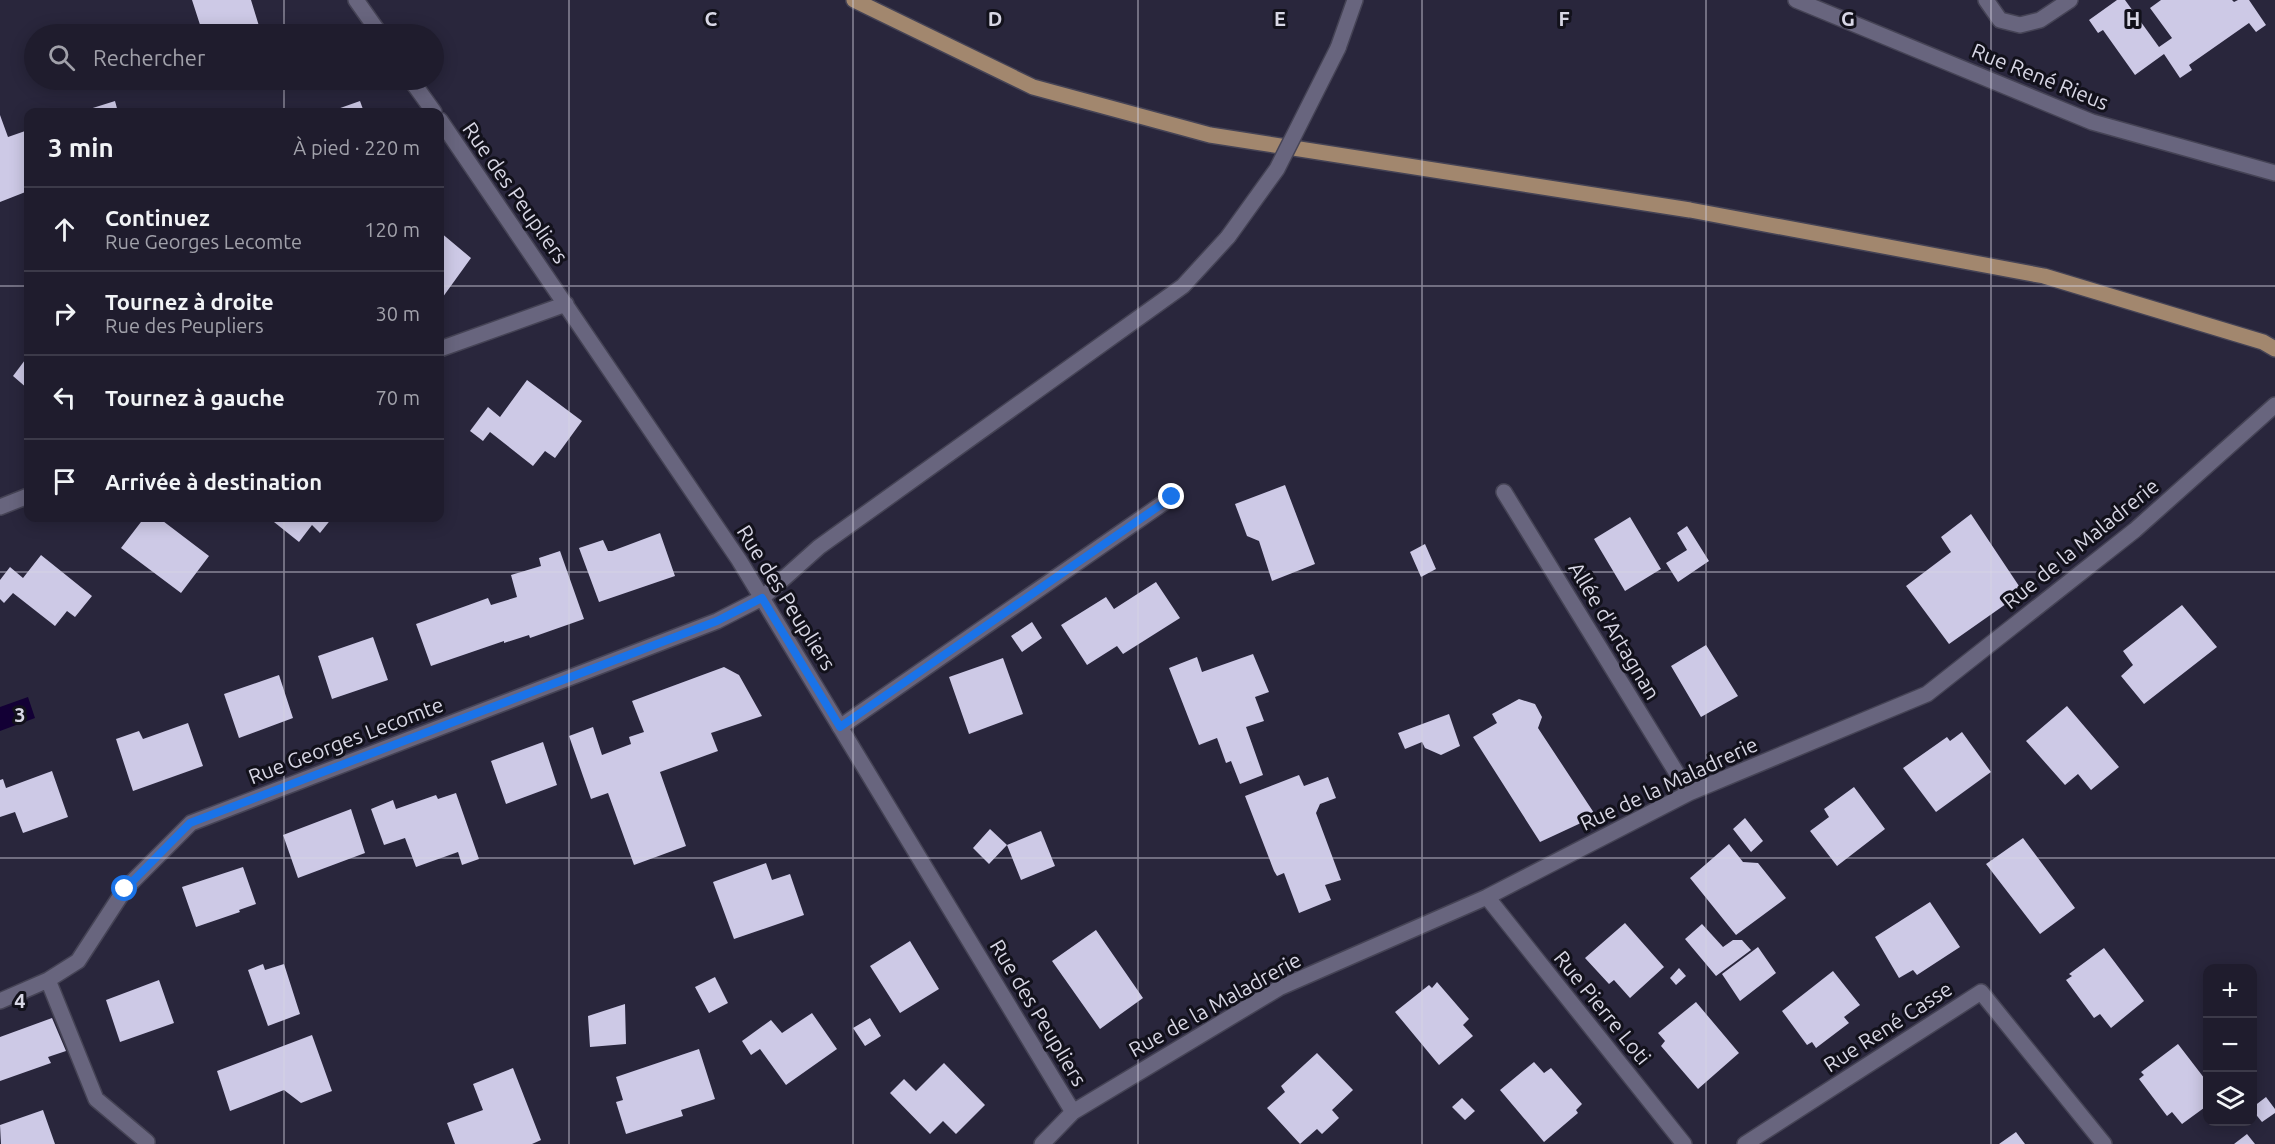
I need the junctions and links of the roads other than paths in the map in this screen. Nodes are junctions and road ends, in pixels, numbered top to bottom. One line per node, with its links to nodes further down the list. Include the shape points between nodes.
1 (356, 0): 7 (street)
2 (854, 0): 14 (main road, via 1033,87 1210,135 1690,210 2044,276 2263,342)
3 (1355, 0): 20 (street, Rue Georges Lecomte, bridge, via 1338,48 1277,169 1228,237 1183,286 819,547)
4 (1796, 0): 11 (street, Rue René Rieus, via 2092,122)
5 (1986, 0): 6 (street, via 2001,20 2020,25 2040,20)
6 (2070, 0)
7 (373, 24)
8 (418, 90): 9 (street, Rue des Peupliers)
9 (431, 108)
10 (444, 126): 12 (street, Rue des Peupliers)
11 (2275, 173)
12 (566, 304): 13 (street); 20 (street, Rue des Peupliers)
13 (444, 348)
14 (2275, 349)
15 (2275, 405): 22 (street, Rue de la Maladrerie, via 2135,530 1927,694)
16 (1504, 492): 22 (street, Allée d'Artagnan)
17 (1172, 497): 21 (street)
18 (24, 498): 19 (street)
19 (0, 507)
20 (762, 598): 21 (street, Rue des Peupliers); 24 (street, Rue Georges Lecomte, via 717,621 190,823 125,889 78,961)
21 (840, 727): 26 (street, Rue des Peupliers)
22 (1689, 793): 23 (street, Rue de la Maladrerie)
23 (1487, 897): 26 (street, Rue de la Maladrerie, via 1279,988); 29 (street, Rue Pierre Loti)
24 (48, 980): 25 (street, Rue Georges Lecomte); 27 (street, via 96,1099)
25 (0, 1001)
26 (1073, 1112): 28 (street, Rue de la Maladrerie)
27 (147, 1142)
28 (1042, 1144)
29 (1684, 1144)
30 (1745, 1144): 31 (street, Rue René Casse, via 1981,992)
31 (2104, 1144)

